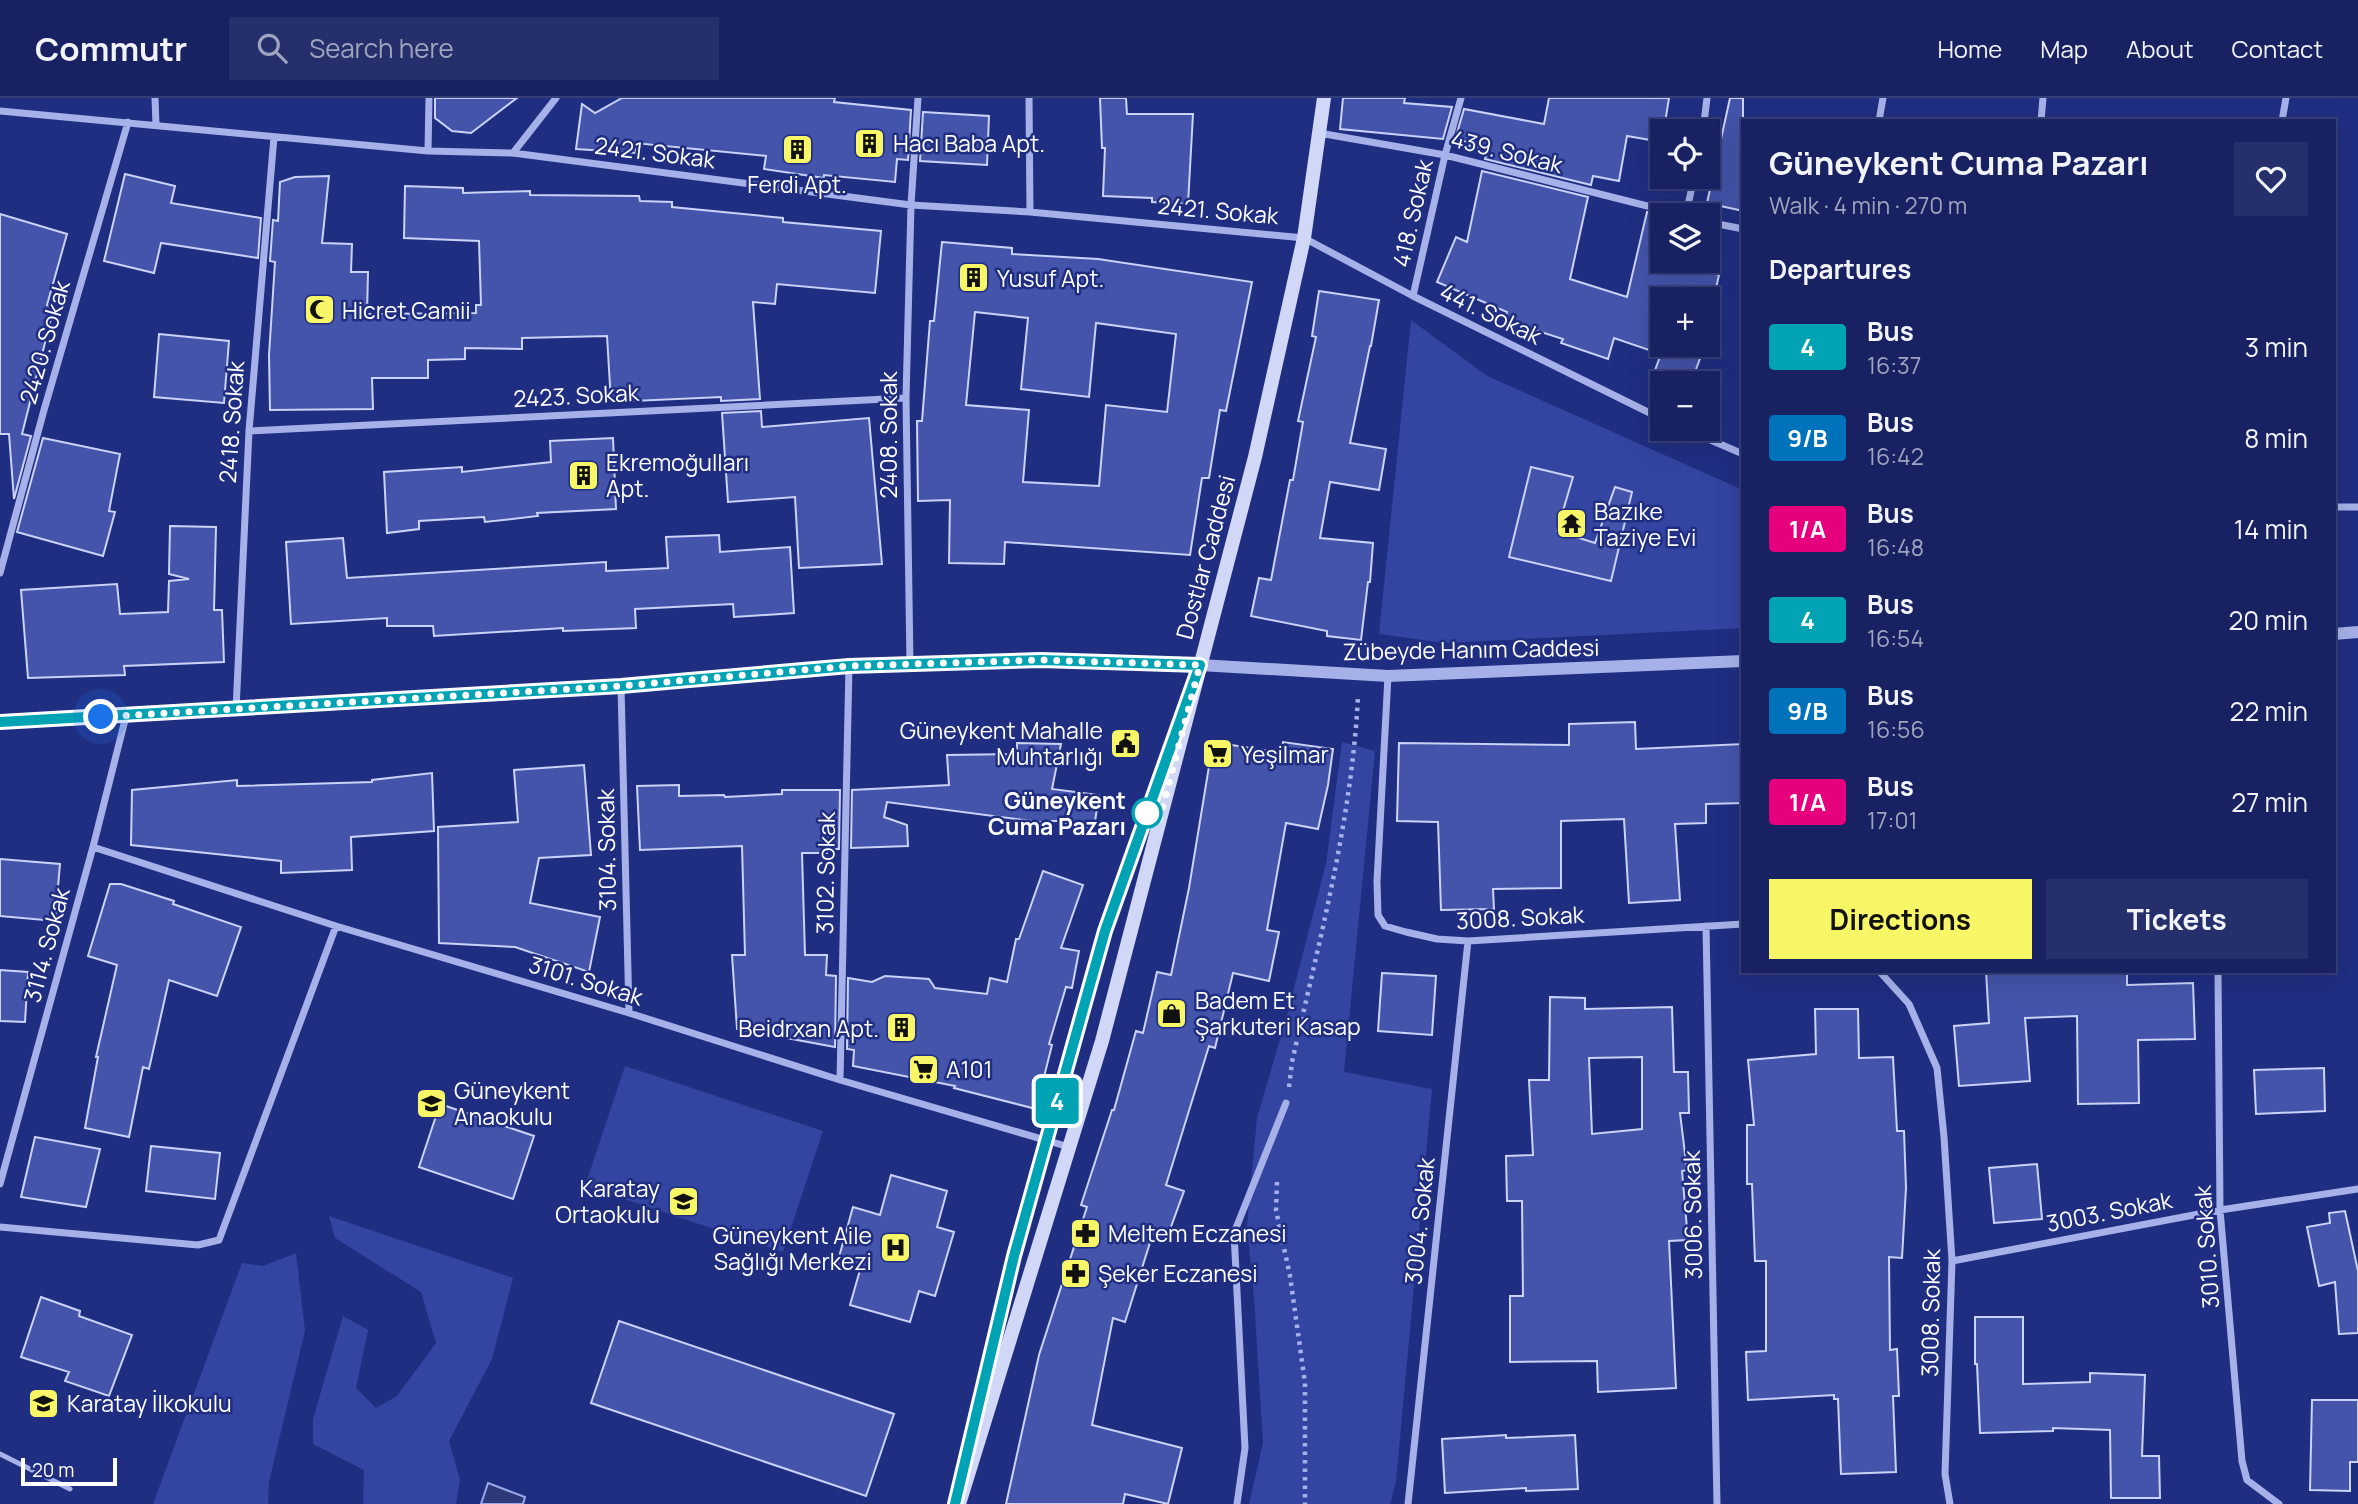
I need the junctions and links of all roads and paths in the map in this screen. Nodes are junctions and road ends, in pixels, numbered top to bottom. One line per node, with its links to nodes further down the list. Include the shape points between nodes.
1 (155, 98): 18 (street)
2 (429, 98): 21 (street)
3 (556, 98): 22 (street)
4 (918, 98): 24 (street, 2408. Sokak)
5 (1029, 98): 26 (street)
6 (1324, 98): 19 (main road, Dostlar Caddesi)
7 (1461, 98): 23 (street, 418. Sokak)
8 (1707, 98): 13 (street)
9 (1883, 98): 14 (street)
10 (2043, 98): 15 (street)
11 (2286, 98): 16 (street)
12 (0, 111): 17 (street, 2421. Sokak)
13 (1704, 119)
14 (1879, 119)
15 (2041, 119)
16 (2282, 119)
17 (128, 122): 18 (street, 2421. Sokak); 38 (street, 2420. Sokak)
18 (156, 125): 20 (street, 2421. Sokak)
19 (1319, 133): 23 (street, 439. Sokak); 29 (main road, Dostlar Caddesi)
20 (274, 136): 21 (street, 2421. Sokak); 33 (street, 2418. Sokak)
21 (428, 151): 22 (street, 2421. Sokak)
22 (513, 153): 24 (street, 2421. Sokak)
23 (1445, 155): 25 (street, 439. Sokak); 30 (street, 418. Sokak)
24 (911, 205): 26 (street, 2421. Sokak); 31 (street, 2408. Sokak)
25 (1650, 206)
26 (1030, 212): 29 (street, 2421. Sokak)
27 (1720, 224): 28 (street)
28 (1741, 229)
29 (1304, 238): 30 (street, 441. Sokak); 43 (main road, Dostlar Caddesi, via 1255,457)
30 (1413, 296): 32 (street, 441. Sokak)
31 (906, 398): 33 (street, 2423. Sokak); 42 (street, 2408. Sokak)
32 (1650, 413)
33 (249, 431): 48 (street, 2418. Sokak)
34 (1713, 441): 35 (street)
35 (1741, 453)
36 (2336, 507): 37 (street)
37 (2358, 507)
38 (0, 573)
39 (2358, 632): 40 (street)
40 (2336, 634)
41 (1741, 662): 46 (street, Zübeyde Hanım Caddesi)
42 (910, 664): 43 (street, Zübeyde Hanım Caddesi, via 1041,660); 44 (street, Zübeyde Hanım Caddesi)
43 (1200, 665): 45 (street, Zübeyde Hanım Caddesi); 61 (main road, Dostlar Caddesi)
44 (849, 666): 47 (street, Zübeyde Hanım Caddesi); 59 (street, 3102. Sokak)
45 (1359, 674): 46 (street, Zübeyde Hanım Caddesi); 60 (path, via 1353,758)
46 (1388, 676): 55 (street, 3008. Sokak, via 1378,915 1385,926)
47 (621, 686): 48 (street, Zübeyde Hanım Caddesi); 58 (street, 3104. Sokak)
48 (236, 710): 49 (street, Zübeyde Hanım Caddesi)
49 (126, 716): 50 (street, Zübeyde Hanım Caddesi); 51 (street, 3114. Sokak)
50 (0, 723)
51 (93, 847): 53 (street, 3101. Sokak); 63 (street, 3114. Sokak)
52 (1741, 924): 54 (street, 3008. Sokak)
53 (337, 926): 58 (street, 3101. Sokak); 66 (street, via 219,1240 198,1245)
54 (1706, 926): 55 (street, 3008. Sokak); 74 (street, 3006. Sokak)
55 (1468, 942): 73 (street, 3004. Sokak)
56 (1881, 973): 67 (street, 3008. Sokak, via 1909,1003 1937,1068)
57 (2218, 973): 65 (street, 3010. Sokak)
58 (629, 1013): 59 (street, 3101. Sokak)
59 (840, 1080): 61 (street, 3101. Sokak)
60 (1286, 1103): 71 (street, via 1234,1233 1245,1448)
61 (1070, 1147): 70 (main road, Dostlar Caddesi)
62 (1278, 1173): 72 (path, via 1276,1210 1305,1383)
63 (0, 1184)
64 (2358, 1189): 65 (street, 3003. Sokak)
65 (2220, 1210): 67 (street, 3003. Sokak); 76 (street, 3010. Sokak, via 2242,1461 2247,1480)
66 (0, 1227)
67 (1951, 1261): 75 (street, 3008. Sokak, via 1945,1474)
68 (0, 1454): 69 (lane)
69 (70, 1489)
70 (959, 1504)
71 (1237, 1504)
72 (1305, 1504)
73 (1408, 1504)
74 (1717, 1504)
75 (1950, 1504)
76 (2279, 1504)

